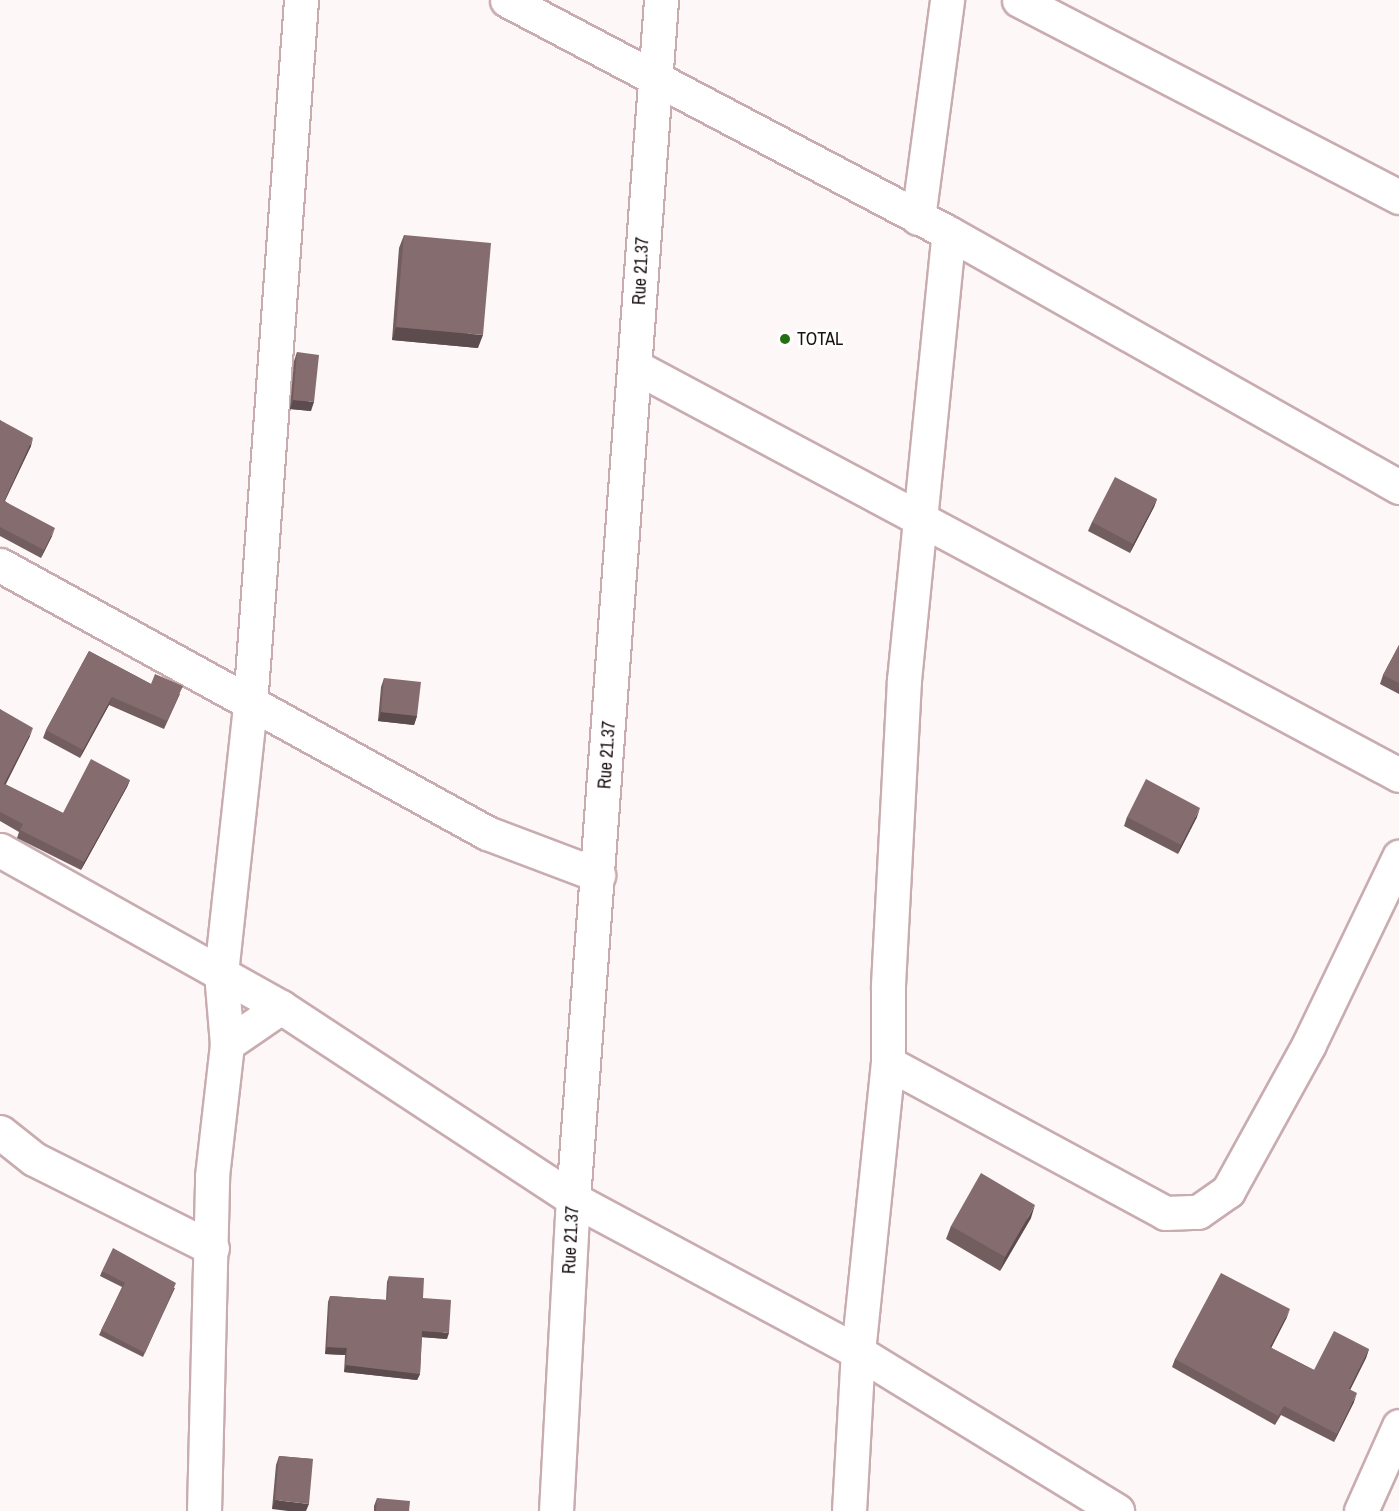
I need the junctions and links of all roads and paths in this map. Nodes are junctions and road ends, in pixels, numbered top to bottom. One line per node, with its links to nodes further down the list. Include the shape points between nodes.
1 (301, 0): 14 (street)
2 (507, 0): 6 (street)
3 (662, 0): 6 (street, Rue 21.37)
4 (947, 0): 8 (street)
5 (1019, 0): 7 (street)
6 (653, 80): 8 (street); 10 (street, Rue 21.37)
7 (1399, 197)
8 (918, 218): 9 (street)
9 (949, 233): 11 (street); 12 (street)
10 (636, 367): 12 (street); 18 (street, Rue 21.37)
11 (1399, 487)
12 (920, 519): 15 (street); 22 (street, via 904,680 888,985)
13 (0, 565): 14 (street)
14 (250, 705): 18 (street, via 487,833); 19 (street)
15 (1399, 776)
16 (0, 850): 19 (street)
17 (1399, 857): 22 (street, via 1309,1044 1228,1191 1198,1212 1165,1213)
18 (598, 875): 24 (street, Rue 21.37)
19 (221, 974): 20 (street); 21 (street)
20 (281, 1007): 21 (street); 24 (street)
21 (226, 1044): 25 (street, via 212,1176)
22 (888, 1063): 26 (street)
23 (0, 1132): 25 (street, via 34,1159)
24 (573, 1200): 26 (street); 29 (street, Rue 21.37)
25 (212, 1248): 28 (street)
26 (858, 1352): 30 (street); 31 (street)
27 (1399, 1426): 32 (street)
28 (204, 1511)
29 (556, 1511)
30 (849, 1511)
31 (1117, 1511)
32 (1361, 1511)

